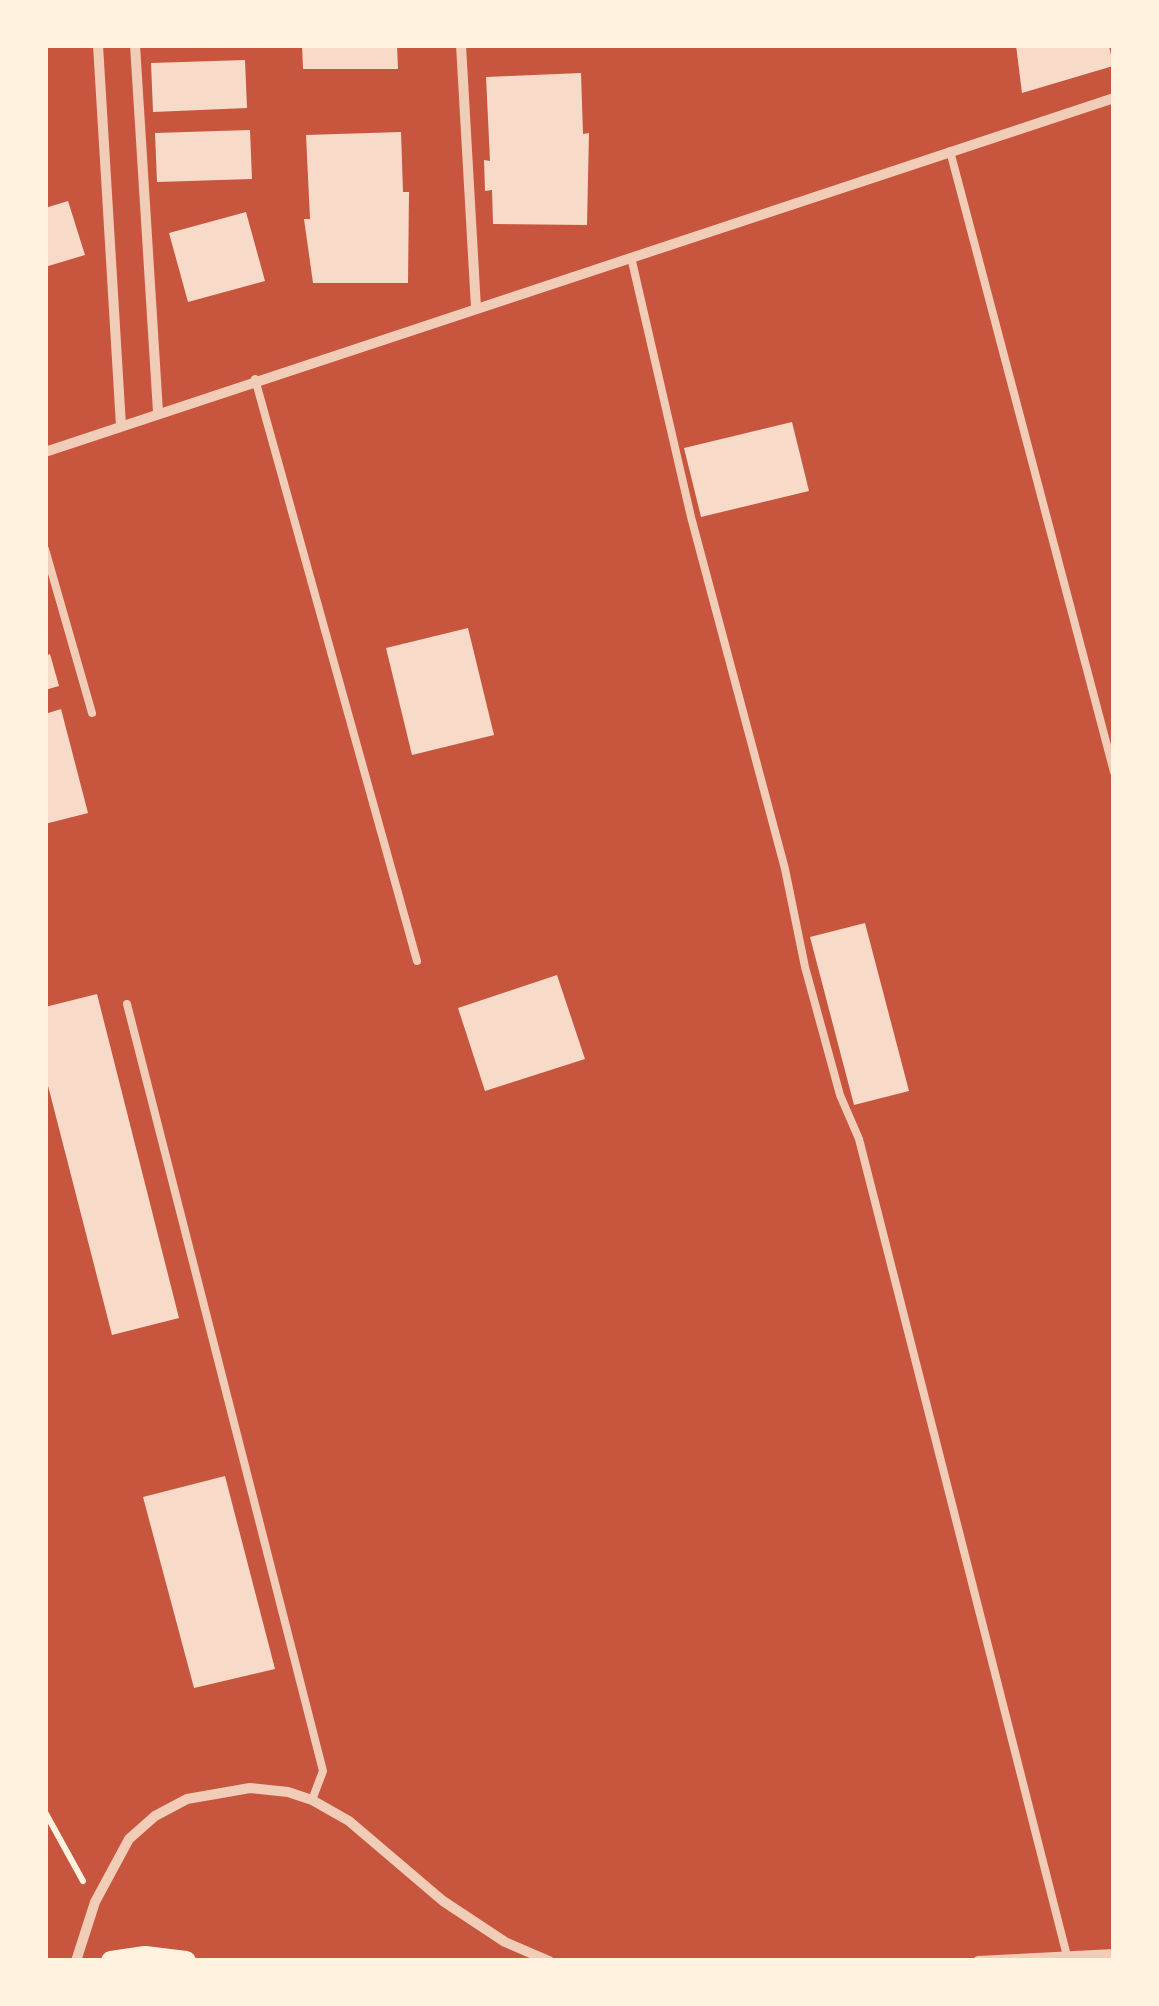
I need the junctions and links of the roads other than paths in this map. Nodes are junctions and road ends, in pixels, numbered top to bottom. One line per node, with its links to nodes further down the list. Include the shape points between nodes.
1 (98, 45): 10 (street)
2 (135, 45): 9 (street)
3 (460, 45): 7 (street)
4 (1114, 98): 5 (street)
5 (950, 150): 6 (street); 14 (lane)
6 (630, 256): 7 (street); 19 (lane, via 805,967 840,1096 860,1139)
7 (476, 308): 8 (street)
8 (255, 379): 9 (street); 15 (lane)
9 (158, 412): 10 (street)
10 (120, 426): 11 (street)
11 (45, 452)
12 (45, 549): 13 (lane)
13 (92, 713)
14 (1114, 772)
15 (417, 961)
16 (127, 1004): 17 (lane, via 323,1771)
17 (312, 1800): 20 (street, via 250,1788 187,1800 155,1816 129,1839 95,1902); 23 (street, via 348,1821 442,1900 505,1942)
18 (1114, 1954): 19 (street)
19 (1067, 1956): 24 (street)
20 (76, 1961)
21 (111, 1961): 22 (main road)
22 (186, 1961)
23 (549, 1961)
24 (978, 1961)

